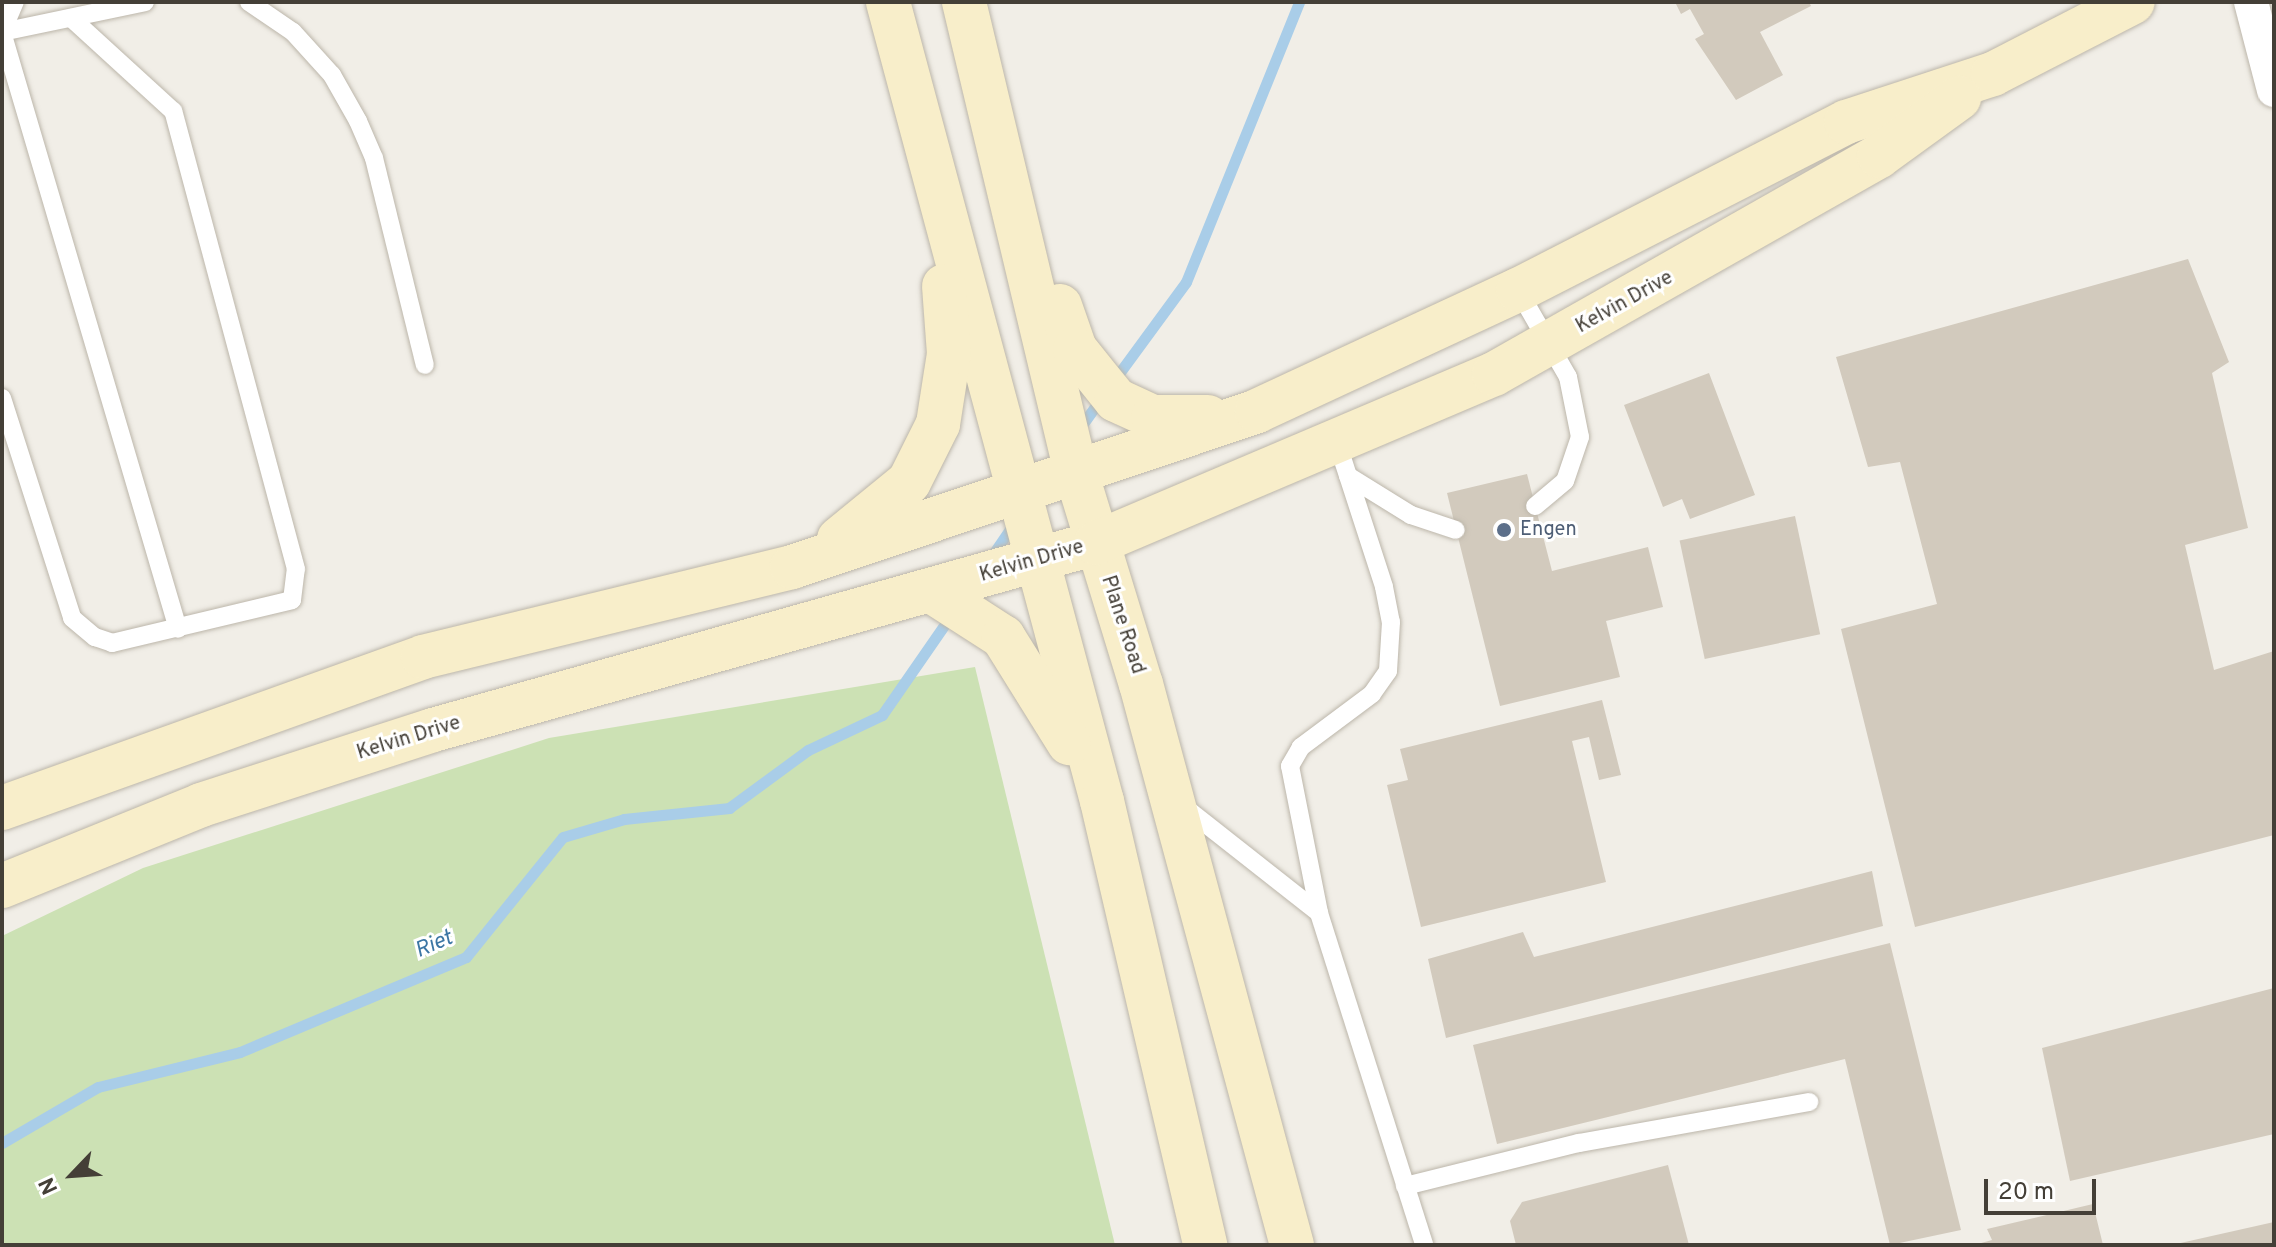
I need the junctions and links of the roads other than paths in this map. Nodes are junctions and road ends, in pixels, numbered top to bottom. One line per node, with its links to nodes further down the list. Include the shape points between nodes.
1 (15, 2): 9 (lane)
2 (145, 2): 8 (lane)
3 (249, 2): 16 (lane, via 293,32 332,75 358,121 374,158)
4 (888, 2): 12 (street)
5 (964, 2): 13 (street, Plane Road)
6 (2251, 2): 11 (street)
7 (2105, 8): 10 (street, Kelvin Drive)
8 (71, 18): 9 (lane); 28 (lane, via 173,111 296,569 292,600)
9 (2, 32): 28 (lane)
10 (1993, 74): 14 (street, Kelvin Drive, via 1846,122); 15 (street, Kelvin Drive, via 1879,156)
11 (2274, 90)
12 (938, 190): 21 (street); 26 (street, via 949,354 938,424 909,482 881,510)
13 (1023, 237): 18 (street, via 1043,266 1075,349 1116,400 1179,421); 20 (street, Plane Road)
14 (1518, 290): 15 (lane); 18 (street, Kelvin Drive)
15 (1548, 344): 19 (street, Kelvin Drive); 22 (lane, via 1568,377 1580,437 1565,481)
16 (425, 365)
17 (2, 398): 28 (lane, via 72,618 112,643)
18 (1257, 411): 20 (street, Kelvin Drive)
19 (1343, 459): 23 (lane, via 1411,515); 24 (street, Kelvin Drive); 33 (lane, via 1384,587 1391,644 1388,671 1372,694 1301,747 1290,766)
20 (1076, 472): 21 (street, Kelvin Drive); 24 (street, Plane Road)
21 (1022, 494): 25 (street); 26 (street, Kelvin Drive)
22 (1535, 506)
23 (1456, 530)
24 (1096, 543): 25 (street, Kelvin Drive); 29 (street, Plane Road)
25 (1036, 561): 27 (street, Kelvin Drive); 30 (street)
26 (792, 567): 31 (street, Kelvin Drive, via 423,657)
27 (930, 590): 30 (street, via 1003,637); 32 (street, Kelvin Drive, via 433,730 201,805)
28 (178, 629)
29 (1169, 796): 33 (lane); 37 (street, Plane Road)
30 (1102, 801): 36 (street)
31 (2, 808)
32 (2, 886)
33 (1319, 913): 35 (lane)
34 (1809, 1102): 35 (lane, via 1579,1143)
35 (1405, 1186): 38 (lane)
36 (1205, 1245)
37 (1292, 1245)
38 (1424, 1245)

